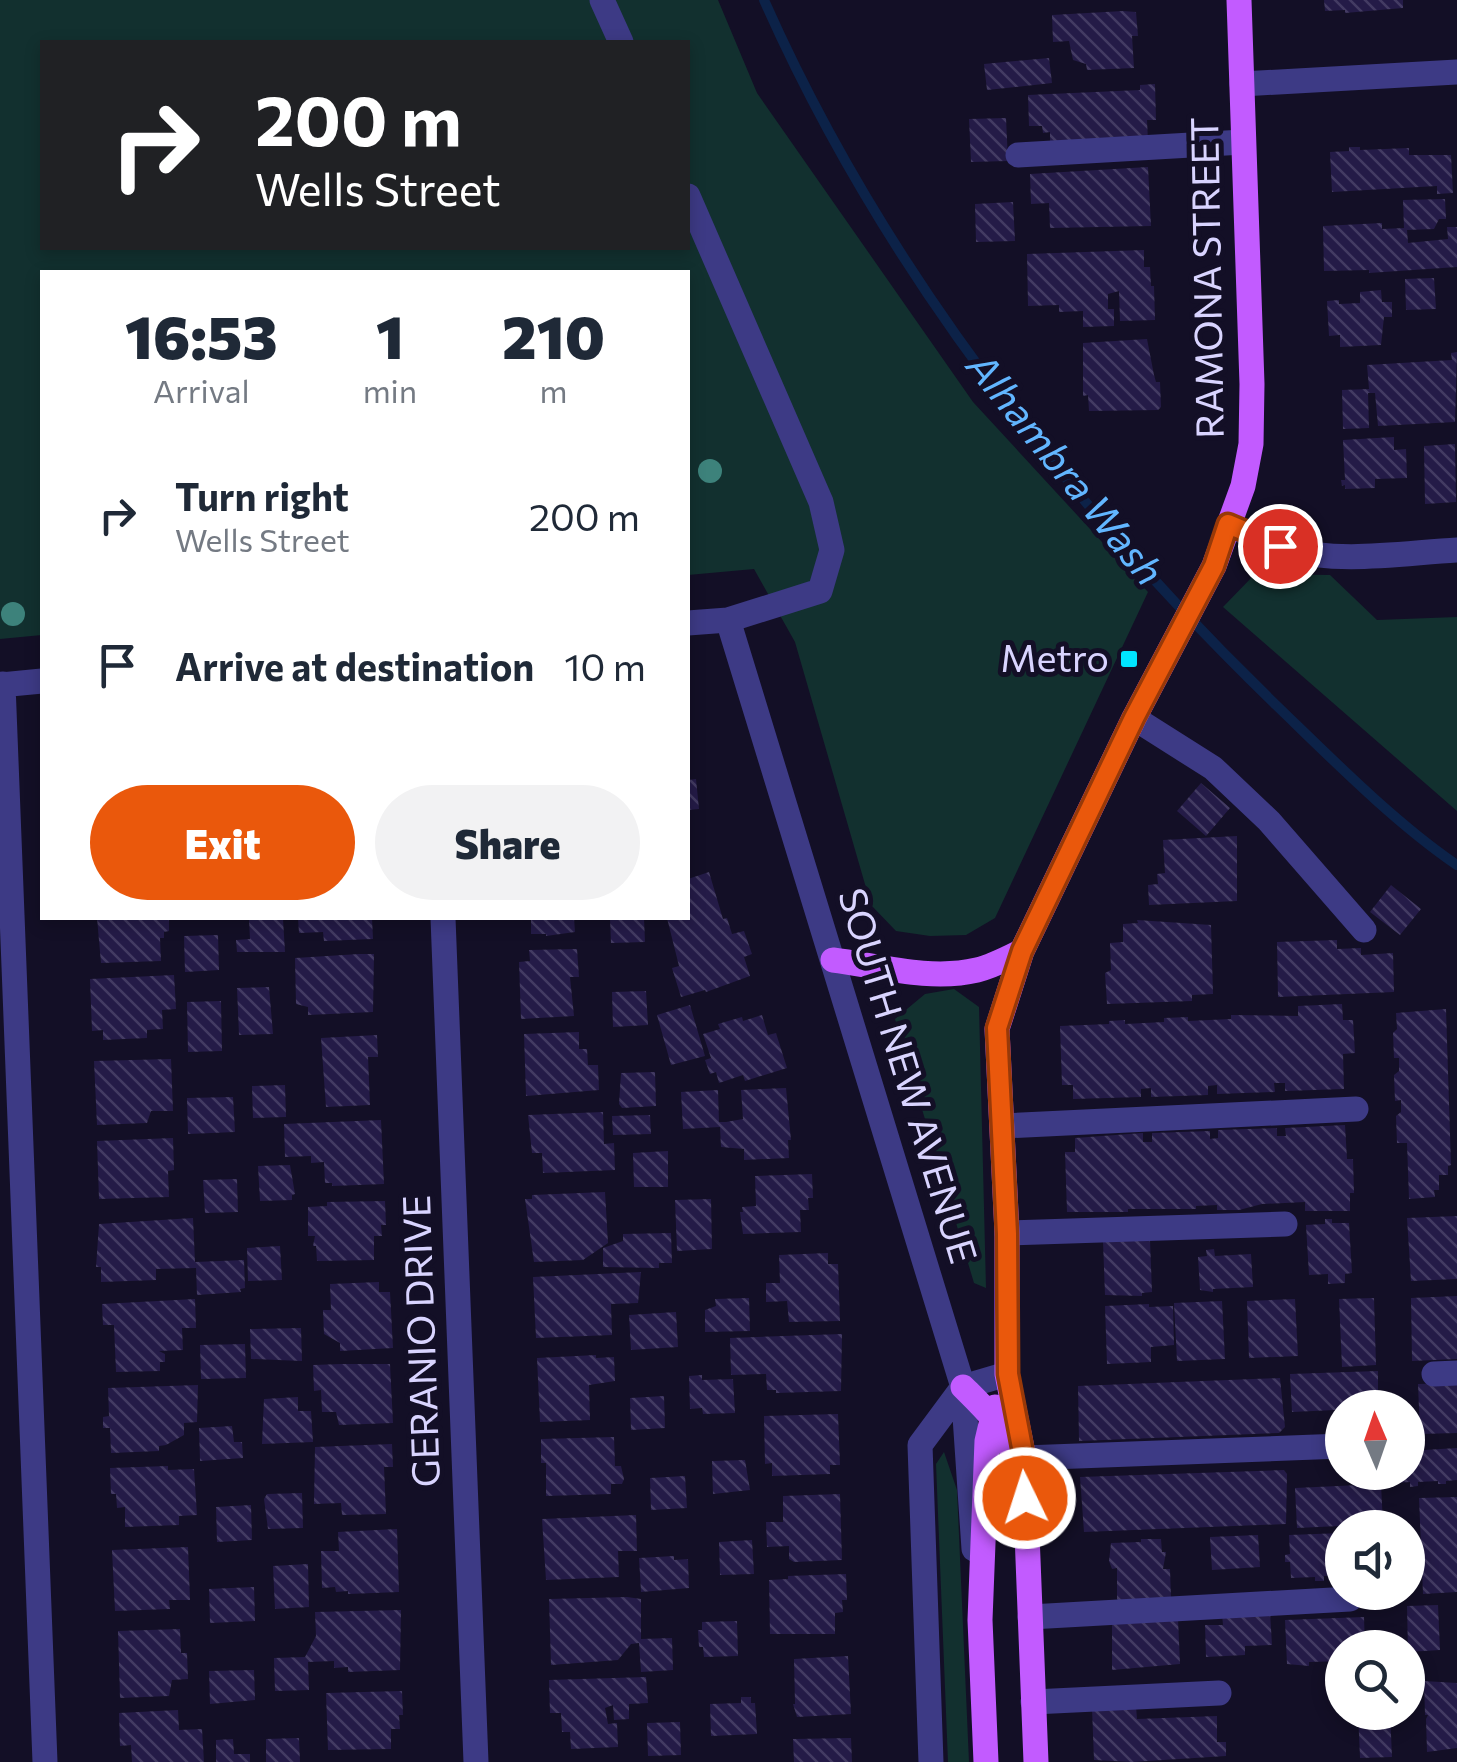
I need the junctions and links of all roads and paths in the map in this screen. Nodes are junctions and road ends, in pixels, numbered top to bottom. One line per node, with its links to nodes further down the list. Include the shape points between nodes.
1 (602, 0): 3 (street)
2 (1239, 0): 5 (main road, RAMONA STREET)
3 (620, 40)
4 (1457, 72): 5 (street)
5 (1242, 84): 6 (main road, RAMONA STREET)
6 (1243, 142): 7 (street); 9 (main road, RAMONA STREET, via 1251,444)
7 (1018, 155)
8 (690, 201): 11 (street, via 821,502 832,550 820,591)
9 (1228, 524): 10 (street, via 1313,553); 15 (main road, RAMONA STREET, via 1214,566)
10 (1457, 550)
11 (728, 620): 12 (street); 19 (street, SOUTH NEW AVENUE)
12 (690, 623)
13 (40, 681): 14 (street)
14 (1, 685): 34 (street)
15 (1134, 718): 17 (street, via 1212,768 1270,820); 18 (main road, RAMONA STREET)
16 (443, 920): 35 (street, GERANIO DRIVE)
17 (1364, 930)
18 (1022, 951): 19 (main road, via 962,972); 21 (main road, RAMONA STREET, via 997,1028)
19 (832, 960): 25 (street, SOUTH NEW AVENUE)
20 (1356, 1109): 21 (street)
21 (1002, 1126): 23 (main road, RAMONA STREET)
22 (1285, 1224): 23 (street)
23 (1007, 1234): 24 (main road, RAMONA STREET)
24 (1008, 1374): 25 (street); 26 (main road, SOUTH NEW AVENUE); 28 (main road, RAMONA STREET)
25 (963, 1387): 26 (main road); 31 (street, SOUTH NEW AVENUE); 36 (street, via 920,1444)
26 (992, 1416): 31 (main road, SOUTH NEW AVENUE); 38 (main road, via 1014,1458 1026,1726)
27 (1325, 1447): 28 (street)
28 (1024, 1458): 30 (main road)
29 (1325, 1600): 30 (street)
30 (1030, 1617): 33 (main road)
31 (980, 1620): 37 (main road, SOUTH NEW AVENUE)
32 (1219, 1692): 33 (street)
33 (1033, 1702): 38 (main road)
34 (45, 1762)
35 (476, 1762)
36 (931, 1762)
37 (986, 1762)
38 (1036, 1762)

